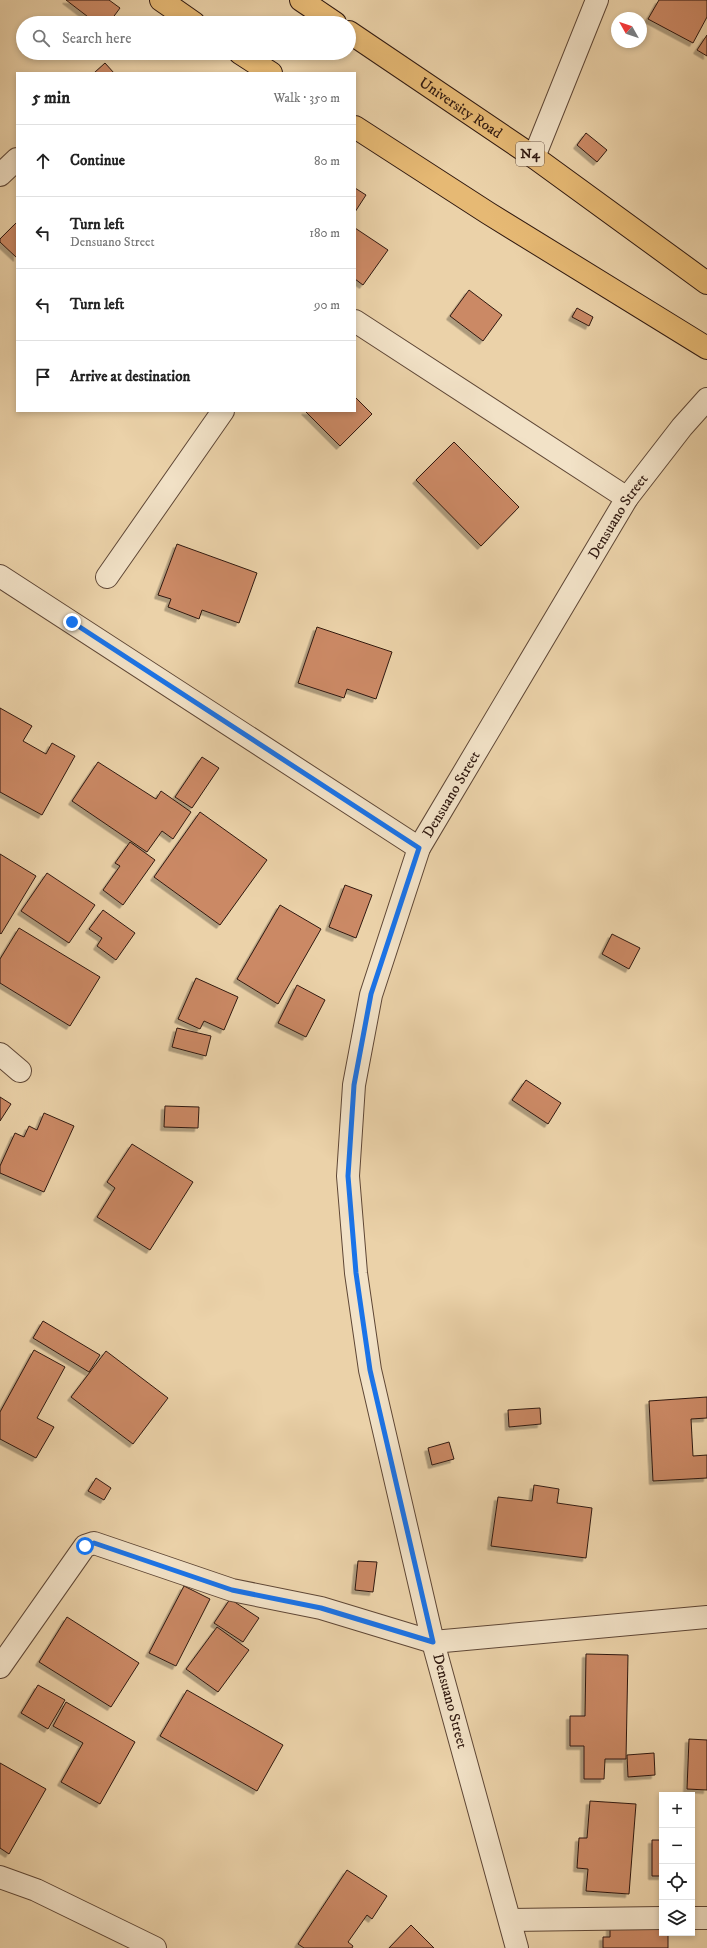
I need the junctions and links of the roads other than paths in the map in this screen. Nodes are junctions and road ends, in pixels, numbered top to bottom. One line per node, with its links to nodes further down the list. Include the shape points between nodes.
1 (161, 0): 4 (highway)
2 (301, 0): 5 (highway)
3 (597, 0): 10 (street)
4 (184, 16)
5 (325, 16)
6 (356, 37): 10 (highway, University Road / N4)
7 (251, 60): 8 (highway)
8 (269, 72)
9 (356, 128): 15 (highway, via 488,213)
10 (534, 157): 13 (highway, University Road / N4)
11 (16, 160): 12 (street)
12 (0, 175)
13 (707, 283)
14 (356, 322): 18 (street)
15 (707, 348)
16 (707, 399): 18 (street, Densuano Street)
17 (222, 412): 20 (street)
18 (627, 498): 21 (street, Densuano Street)
19 (0, 576): 21 (street)
20 (107, 576)
21 (419, 848): 25 (street, Densuano Street, via 371,994 354,1085 348,1176 356,1273 370,1370)
22 (0, 1054): 23 (street)
23 (20, 1071)
24 (707, 1617): 25 (street)
25 (433, 1642): 26 (street, via 321,1608 232,1590 94,1543 85,1546); 31 (street, Densuano Street)
26 (0, 1667)
27 (0, 1877): 32 (street, via 36,1890)
28 (659, 1918): 31 (street)
29 (695, 1918): 30 (street)
30 (707, 1918)
31 (510, 1920): 33 (street, Densuano Street)
32 (156, 1948)
33 (517, 1948)

